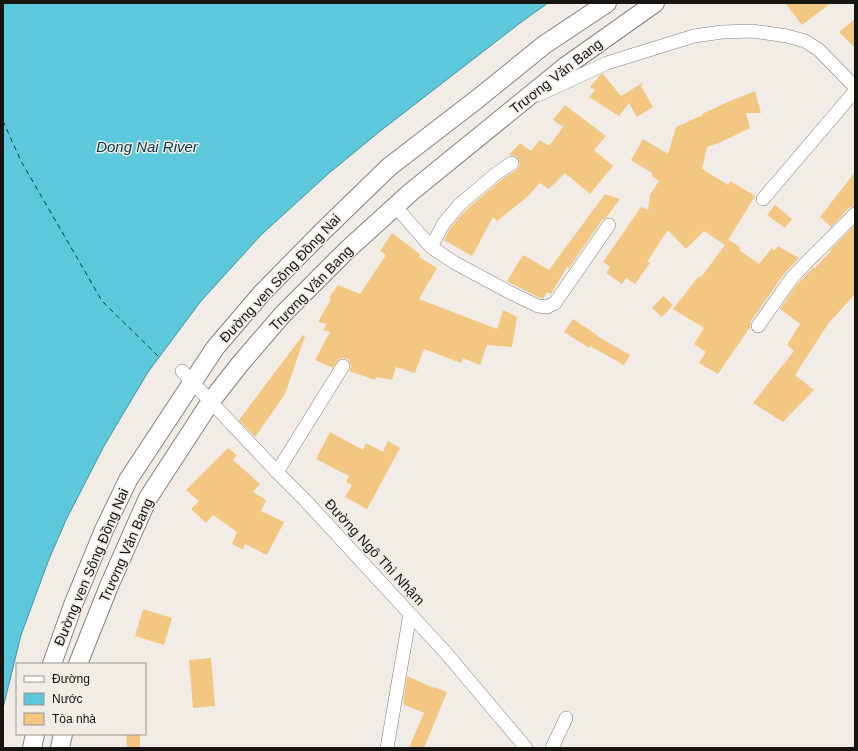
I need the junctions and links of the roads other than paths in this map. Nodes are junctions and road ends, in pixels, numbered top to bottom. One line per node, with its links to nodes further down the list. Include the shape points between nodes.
1 (607, 3): 14 (main road, Đường ven Sông Đồng Nai, via 544,45 389,167 262,293)
2 (655, 3): 5 (main road, Trương Văn Bang, via 566,66)
3 (855, 87): 5 (street, via 819,50 805,41 752,30 694,36 607,63)
4 (855, 91): 7 (street)
5 (522, 102): 8 (main road, Trương Văn Bang)
6 (512, 163): 11 (street, via 460,204 444,223)
7 (763, 199)
8 (395, 206): 11 (street); 15 (main road, Trương Văn Bang, via 283,314)
9 (855, 214): 12 (street, via 806,263)
10 (609, 225): 11 (street, via 555,303 547,307 538,306 513,294)
11 (430, 247)
12 (758, 326)
13 (342, 366): 16 (street)
14 (190, 379): 15 (street, Đường Ngô Thì Nhậm); 18 (main road, Đường ven Sông Đồng Nai, via 128,480 104,530)
15 (210, 401): 16 (street, Đường Ngô Thì Nhậm); 19 (main road, Trương Văn Bang, via 148,498)
16 (277, 472): 17 (street, Đường Ngô Thì Nhậm)
17 (410, 614): 25 (street); 26 (street, Đường Ngô Thì Nhậm)
18 (52, 663)
19 (78, 663)
20 (566, 718): 27 (street)
21 (35, 735): 23 (main road)
22 (63, 735): 24 (main road)
23 (32, 748)
24 (60, 748)
25 (387, 748)
26 (526, 748)
27 (552, 748)

